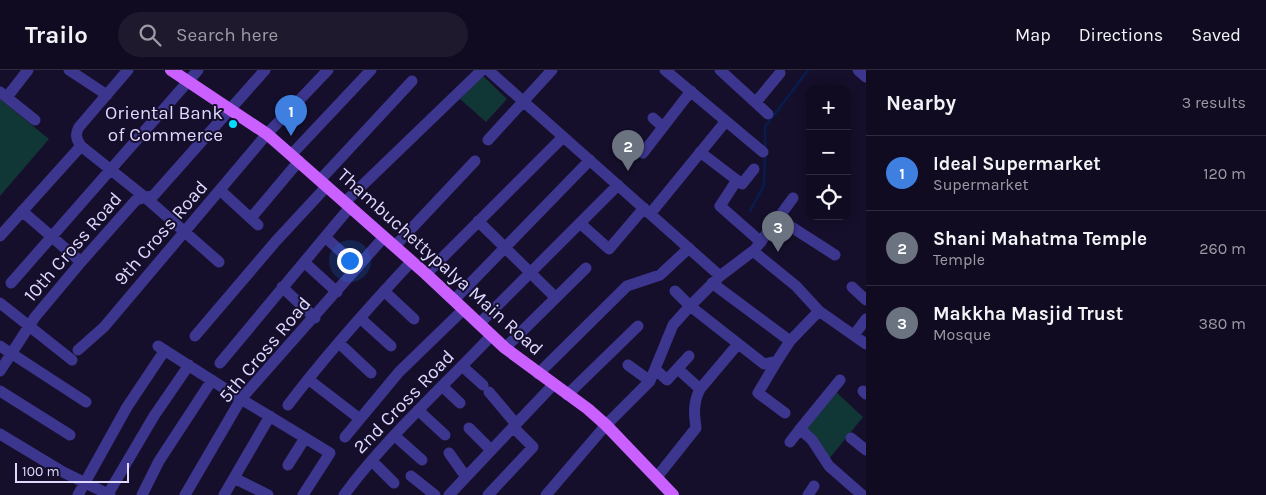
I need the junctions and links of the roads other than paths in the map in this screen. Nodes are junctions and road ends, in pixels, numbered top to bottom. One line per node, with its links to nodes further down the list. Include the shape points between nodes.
1 (28, 70): 20 (street)
2 (69, 70): 21 (street)
3 (128, 70): 21 (street)
4 (171, 70): 17 (main road, Thambuchettypalya Main Road)
5 (198, 70): 17 (street)
6 (265, 70): 24 (street, 10th Cross Road)
7 (328, 70): 30 (street, 9th Cross Road)
8 (371, 70): 37 (street)
9 (482, 70): 48 (street)
10 (488, 70): 22 (street)
11 (552, 70): 22 (street)
12 (665, 70): 19 (street)
13 (720, 70): 16 (street)
14 (740, 70): 16 (street)
15 (780, 73): 23 (street)
16 (732, 80): 23 (street)
17 (188, 81): 24 (main road, Thambuchettypalya Main Road); 41 (street)
18 (412, 81): 43 (street)
19 (691, 91): 28 (street); 29 (street)
20 (4, 94): 27 (street)
21 (106, 95): 33 (street, via 76,133)
22 (524, 101): 31 (street); 32 (street)
23 (756, 102): 25 (street)
24 (230, 108): 30 (main road, Thambuchettypalya Main Road); 46 (street, 10th Cross Road, via 154,195)
25 (768, 114)
26 (654, 118): 29 (street)
27 (35, 120)
28 (726, 121): 35 (street); 36 (street)
29 (664, 127): 34 (street, via 643,153 632,147)
30 (268, 134): 37 (main road, Thambuchettypalya Main Road); 45 (street, 9th Cross Road)
31 (563, 136): 38 (street); 52 (street)
32 (488, 140)
33 (81, 146): 41 (street); 49 (street)
34 (628, 151)
35 (700, 152): 42 (street); 50 (street)
36 (763, 152)
37 (295, 158): 43 (main road, Thambuchettypalya Main Road); 45 (street, via 254,221)
38 (590, 160): 44 (street); 60 (street)
39 (475, 161): 59 (street)
40 (754, 168): 42 (street, via 742,184)
41 (111, 169): 46 (street); 56 (street)
42 (737, 180): 61 (street, via 720,206)
43 (323, 182): 48 (main road, Thambuchettypalya Main Road); 95 (street)
44 (618, 185): 50 (street); 53 (street)
45 (221, 191): 54 (street, 9th Cross Road)
46 (146, 198): 54 (street); 64 (street, 10th Cross Road, via 136,200)
47 (793, 198): 51 (street)
48 (348, 204): 57 (street); 58 (main road, Thambuchettypalya Main Road)
49 (22, 211): 55 (street); 56 (street)
50 (647, 211): 53 (street, via 609,248); 62 (street)
51 (779, 219): 61 (street); 63 (street)
52 (478, 221): 60 (street); 71 (street)
53 (580, 224): 70 (street)
54 (184, 232): 65 (street); 92 (street, 9th Cross Road, via 104,327 75,355)
55 (0, 236)
56 (51, 236): 64 (street); 73 (street)
57 (325, 237): 66 (street); 68 (street)
58 (384, 237): 59 (main road, Thambuchettypalya Main Road); 68 (street, 5th Cross Road)
59 (395, 246): 67 (main road, Thambuchettypalya Main Road)
60 (504, 247): 70 (street); 80 (street)
61 (757, 247): 72 (street); 85 (street)
62 (689, 248): 72 (street); 114 (street, via 660,275 627,286)
63 (835, 255)
64 (81, 262): 92 (street, 10th Cross Road)
65 (219, 262)
66 (304, 262): 74 (street); 78 (street)
67 (411, 262): 71 (main road, Thambuchettypalya Main Road); 76 (street)
68 (358, 267): 78 (street, 5th Cross Road)
69 (586, 268): 79 (street)
70 (530, 273): 79 (street); 90 (street)
71 (426, 274): 80 (main road, Thambuchettypalya Main Road)
72 (716, 280): 83 (street); 96 (street)
73 (11, 283)
74 (282, 287): 86 (street); 106 (street)
75 (852, 287): 81 (street)
76 (384, 291): 87 (street); 88 (street)
77 (674, 291): 83 (street)
78 (337, 292): 86 (street, 5th Cross Road)
79 (556, 298): 102 (street)
80 (454, 300): 84 (main road, Thambuchettypalya Main Road)
81 (866, 300)
82 (0, 303): 92 (street)
83 (690, 306): 98 (street); 110 (street, via 673,325)
84 (464, 309): 90 (main road, Thambuchettypalya Main Road); 131 (street, via 399,372)
85 (819, 311): 94 (street); 96 (street)
86 (315, 318): 124 (street, 5th Cross Road)
87 (360, 318): 97 (street); 101 (street)
88 (414, 319)
89 (866, 319): 94 (street)
90 (479, 324): 93 (main road, Thambuchettypalya Main Road)
91 (638, 326): 123 (street)
92 (29, 327): 103 (street, 10th Cross Road)
93 (492, 335): 102 (main road, Thambuchettypalya Main Road); 109 (street, 2nd Cross Road)
94 (854, 335): 99 (street)
95 (195, 336)
96 (790, 341): 105 (street)
97 (339, 343): 113 (street); 115 (street)
98 (738, 344): 105 (street, via 764,364); 121 (street)
99 (866, 344)
100 (0, 346): 103 (street)
101 (391, 346)
102 (505, 348): 114 (main road, Thambuchettypalya Main Road)
103 (11, 354): 112 (street, 10th Cross Road); 125 (street)
104 (690, 356): 111 (street)
105 (777, 361): 129 (street, via 758,393)
106 (220, 363)
107 (628, 364): 118 (street)
108 (189, 365): 116 (street); 154 (street, via 162,348); 158 (street, via 154,416)
109 (462, 366): 120 (street, 2nd Cross Road); 133 (street, via 486,388)
110 (655, 369): 111 (street, via 667,380); 118 (street)
111 (678, 369): 121 (street)
112 (0, 371)
113 (371, 373)
114 (538, 374): 119 (main road, Thambuchettypalya Main Road)
115 (308, 379): 127 (street); 131 (street)
116 (212, 380): 124 (street); 159 (street, via 159,461)
117 (840, 380): 135 (street)
118 (650, 381): 132 (street)
119 (553, 385): 123 (main road, Thambuchettypalya Main Road); 133 (street)
120 (442, 386): 126 (street); 128 (street, 2nd Cross Road)
121 (700, 389): 152 (street, via 694,410 696,428)
122 (0, 391): 137 (street)
123 (567, 395): 132 (main road, Thambuchettypalya Main Road)
124 (241, 399): 130 (street); 160 (street, 5th Cross Road)
125 (86, 402)
126 (460, 404)
127 (288, 405)
128 (418, 410): 138 (street, 2nd Cross Road); 139 (street)
129 (785, 413)
130 (270, 416): 141 (street); 153 (street)
131 (360, 419): 140 (street)
132 (606, 425): 152 (main road, Thambuchettypalya Main Road); 168 (street)
133 (515, 426): 144 (street); 167 (street, via 533,447)
134 (469, 428): 144 (street)
135 (800, 430): 143 (street); 170 (street, via 812,440 829,466)
136 (0, 434): 154 (street)
137 (70, 435)
138 (395, 436): 147 (street); 148 (street, 2nd Cross Road)
139 (446, 436)
140 (345, 437)
141 (306, 438): 149 (street); 163 (street, via 330,453)
142 (851, 438): 145 (street)
143 (790, 442)
144 (491, 450): 151 (street)
145 (866, 450)
146 (449, 453): 151 (street)
147 (422, 460)
148 (372, 461): 155 (street); 164 (street, 2nd Cross Road)
149 (288, 465)
150 (411, 476): 165 (street)
151 (466, 477): 166 (street)
152 (657, 477): 169 (main road, Thambuchettypalya Main Road)
153 (234, 478): 161 (street); 162 (street)
154 (85, 482): 157 (street); 158 (street)
155 (394, 483)
156 (866, 491): 170 (street)
157 (78, 495)
158 (109, 495)
159 (142, 495)
160 (185, 495)
161 (224, 495)
162 (268, 495)
163 (302, 495)
164 (344, 495)
165 (436, 495)
166 (449, 495)
167 (488, 495)
168 (546, 495)
169 (674, 495)
170 (863, 495)

